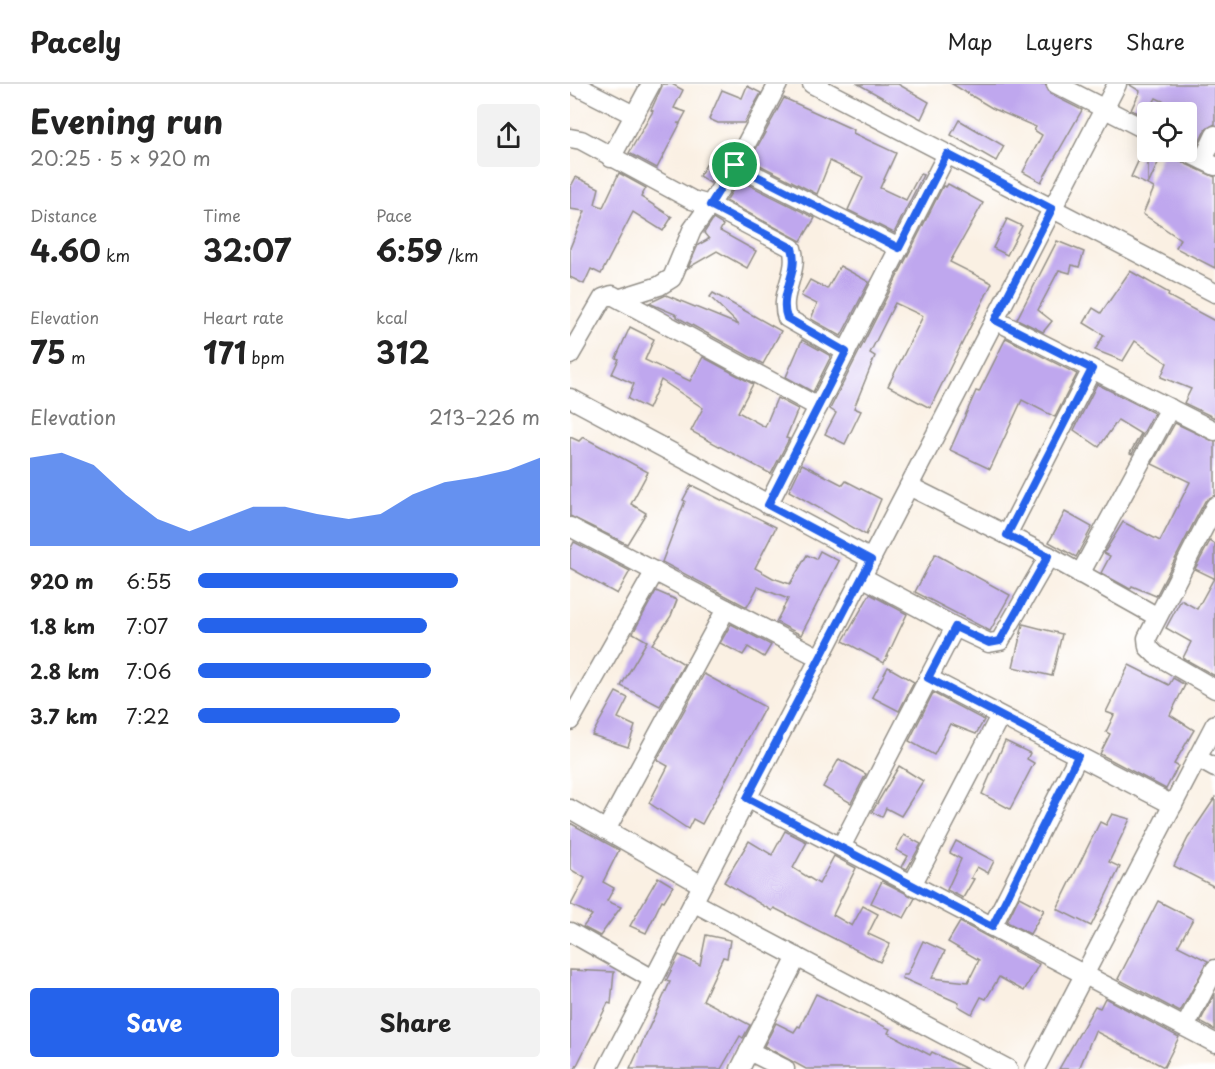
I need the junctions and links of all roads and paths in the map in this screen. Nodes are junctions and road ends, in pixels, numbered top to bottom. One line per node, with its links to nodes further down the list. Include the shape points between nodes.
1 (573, 84): 8 (street)
2 (651, 84): 8 (street)
3 (778, 84): 15 (street)
4 (812, 84): 12 (street)
5 (1056, 84): 7 (street)
6 (1117, 84): 7 (street)
7 (1104, 109): 9 (street); 17 (street)
8 (634, 115): 13 (street)
9 (1137, 126)
10 (1215, 135): 14 (street)
11 (570, 138): 13 (street)
12 (947, 154): 17 (street); 18 (street)
13 (611, 158): 16 (street, via 692,200)
14 (1201, 159)
15 (735, 165): 16 (street); 18 (street)
16 (710, 205): 20 (street, via 692,231 672,278); 22 (street, via 792,248 796,260 782,306 787,318)
17 (1052, 209): 19 (street); 21 (street)
18 (899, 248): 22 (street)
19 (1215, 294)
20 (621, 298): 23 (street, via 603,298); 26 (street)
21 (995, 320): 24 (street); 29 (street)
22 (846, 352): 26 (street)
23 (570, 355)
24 (1092, 369): 27 (street); 33 (street)
25 (570, 398): 30 (street)
26 (818, 407): 30 (street)
27 (1170, 408): 28 (street); 37 (street)
28 (1215, 431)
29 (909, 486): 33 (street); 35 (street)
30 (768, 505): 35 (street)
31 (1215, 506): 40 (street)
32 (571, 529): 36 (street)
33 (1007, 535): 34 (street)
34 (1048, 556): 37 (street); 41 (street, via 1000,641 989,643)
35 (871, 560): 38 (street)
36 (654, 571): 39 (street); 46 (street)
37 (1080, 574): 40 (street)
38 (862, 578): 41 (street); 42 (street)
39 (726, 609): 42 (street); 54 (street)
40 (1156, 616): 44 (street, via 1147,638 1148,647 1156,656)
41 (955, 627): 43 (street)
42 (820, 658): 51 (street)
43 (928, 678): 45 (street); 55 (street)
44 (1215, 689)
45 (1000, 716): 48 (street); 57 (street)
46 (570, 721)
47 (1215, 724): 49 (street)
48 (1078, 756): 52 (street); 59 (street)
49 (1197, 758): 50 (street); 52 (street)
50 (1215, 768)
51 (747, 798): 55 (street); 56 (street)
52 (1173, 805): 63 (street)
53 (570, 809): 54 (street)
54 (606, 830): 56 (street)
55 (841, 847): 57 (street)
56 (702, 885): 58 (street)
57 (912, 885): 59 (street)
58 (693, 902): 61 (street); 64 (street)
59 (992, 927): 63 (street)
60 (570, 932): 64 (street)
61 (797, 957): 67 (street); 71 (street)
62 (1215, 969): 65 (street)
63 (1084, 975): 65 (street); 72 (street)
64 (653, 980): 68 (street)
65 (1185, 1027): 66 (street)
66 (1215, 1042)
67 (749, 1051): 69 (street); 70 (street)
68 (607, 1069)
69 (740, 1069)
70 (785, 1069)
71 (1008, 1069)
72 (1035, 1069)

